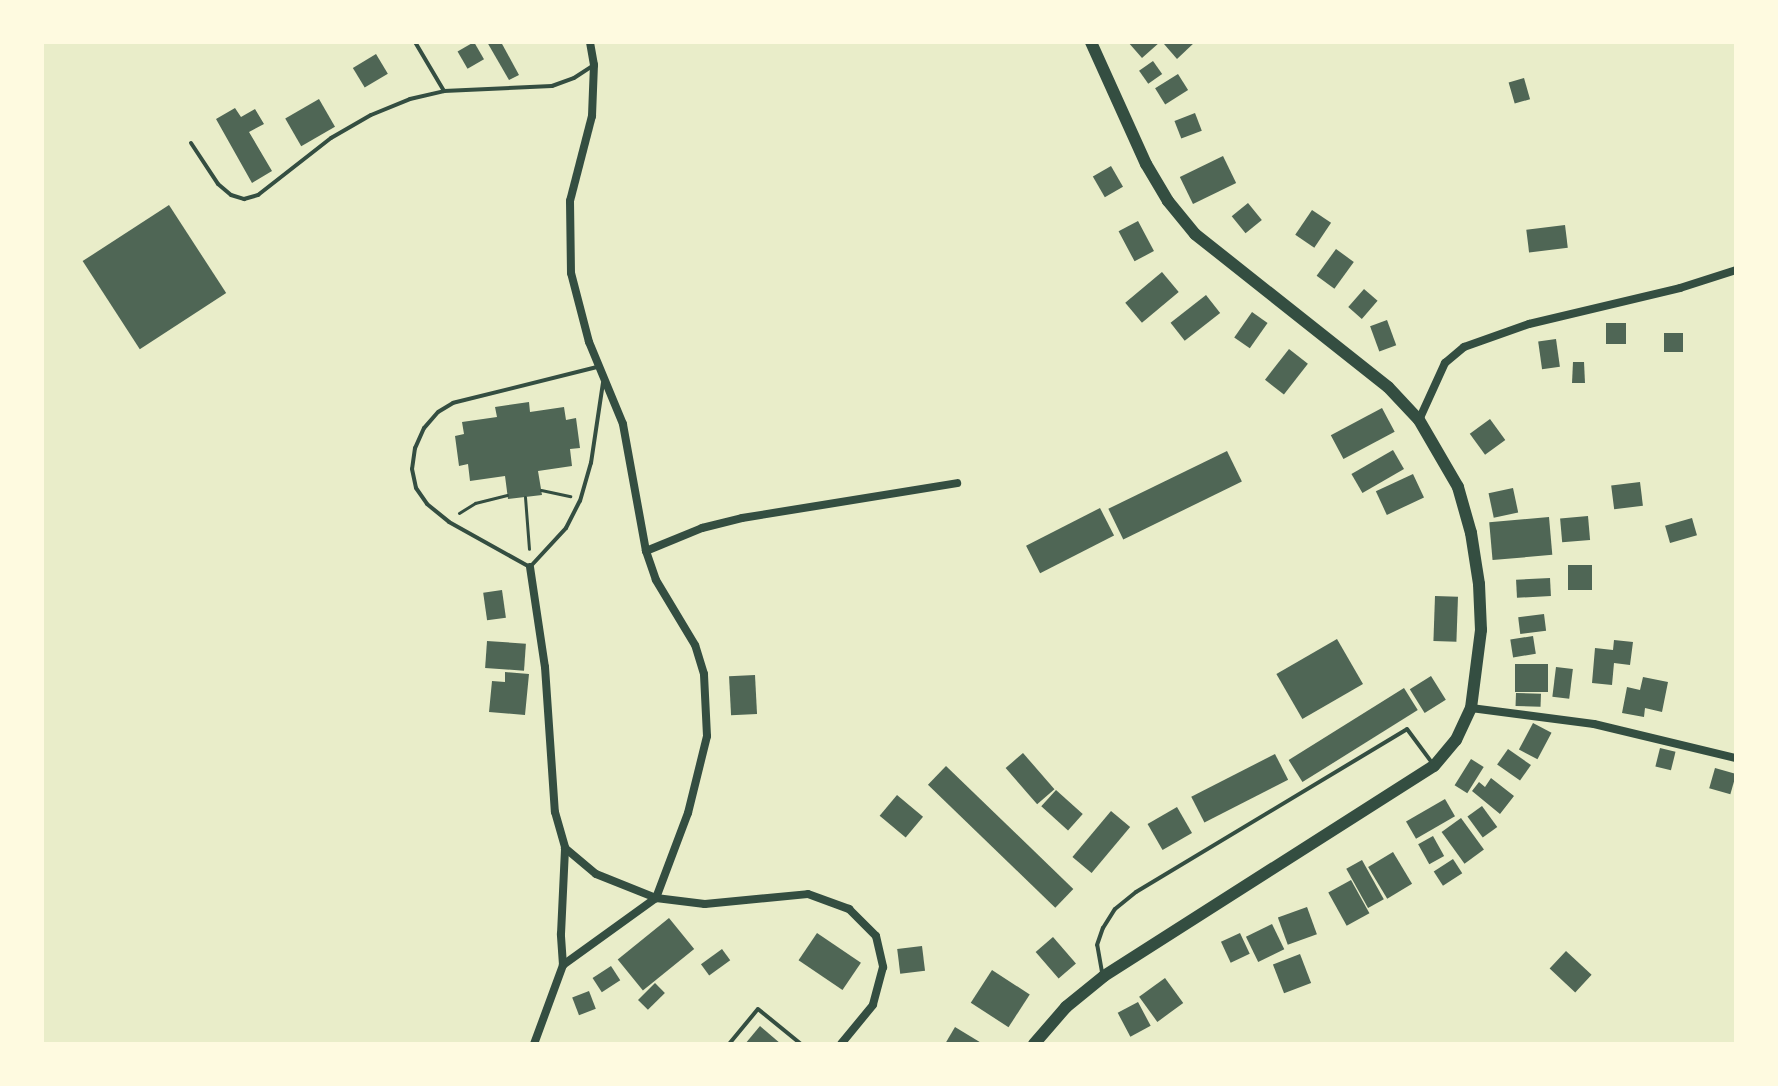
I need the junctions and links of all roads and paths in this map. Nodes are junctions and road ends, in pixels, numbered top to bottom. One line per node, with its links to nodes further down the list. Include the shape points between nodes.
1 (415, 42): 5 (lane)
2 (590, 42): 4 (street)
3 (1091, 42): 10 (main road, via 1146,164 1195,234 1388,387)
4 (594, 65): 5 (lane, via 552,86); 8 (street, via 592,116 570,201 568,231 578,308)
5 (444, 91): 6 (lane, via 371,115 331,138 258,195 244,199 218,184)
6 (191, 143)
7 (1736, 270): 10 (street, via 1529,324 1464,347 1445,363)
8 (600, 366): 9 (street); 16 (lane, via 453,403 438,412 424,428 412,469 427,504)
9 (605, 377): 15 (lane); 17 (street, via 630,452)
10 (1419, 420): 19 (main road, via 1458,487 1471,533 1481,630)
11 (957, 483): 17 (street, via 742,518)
12 (541, 490): 15 (path)
13 (507, 495): 16 (path, via 475,503)
14 (525, 497): 18 (path)
15 (580, 501): 18 (lane, via 566,528)
16 (449, 522): 18 (lane)
17 (646, 551): 23 (street, via 656,580 695,645 707,701 707,736 695,785)
18 (530, 567): 22 (street, via 545,667 555,812)
19 (1471, 708): 20 (street, via 1594,724); 21 (main road, via 1456,740)
20 (1736, 758)
21 (1434, 766): 25 (main road); 25 (lane, via 1407,729 1136,892 1103,928 1097,945)
22 (565, 848): 23 (street, via 596,874); 24 (street)
23 (656, 898): 24 (street); 29 (street, via 705,904 808,894 849,909 876,936 883,967 873,1005)
24 (563, 965): 26 (street)
25 (1104, 976): 30 (main road, via 1066,1007)
26 (534, 1044)
27 (729, 1044): 28 (lane, via 758,1009)
28 (801, 1044)
29 (841, 1044)
30 (1034, 1044)

